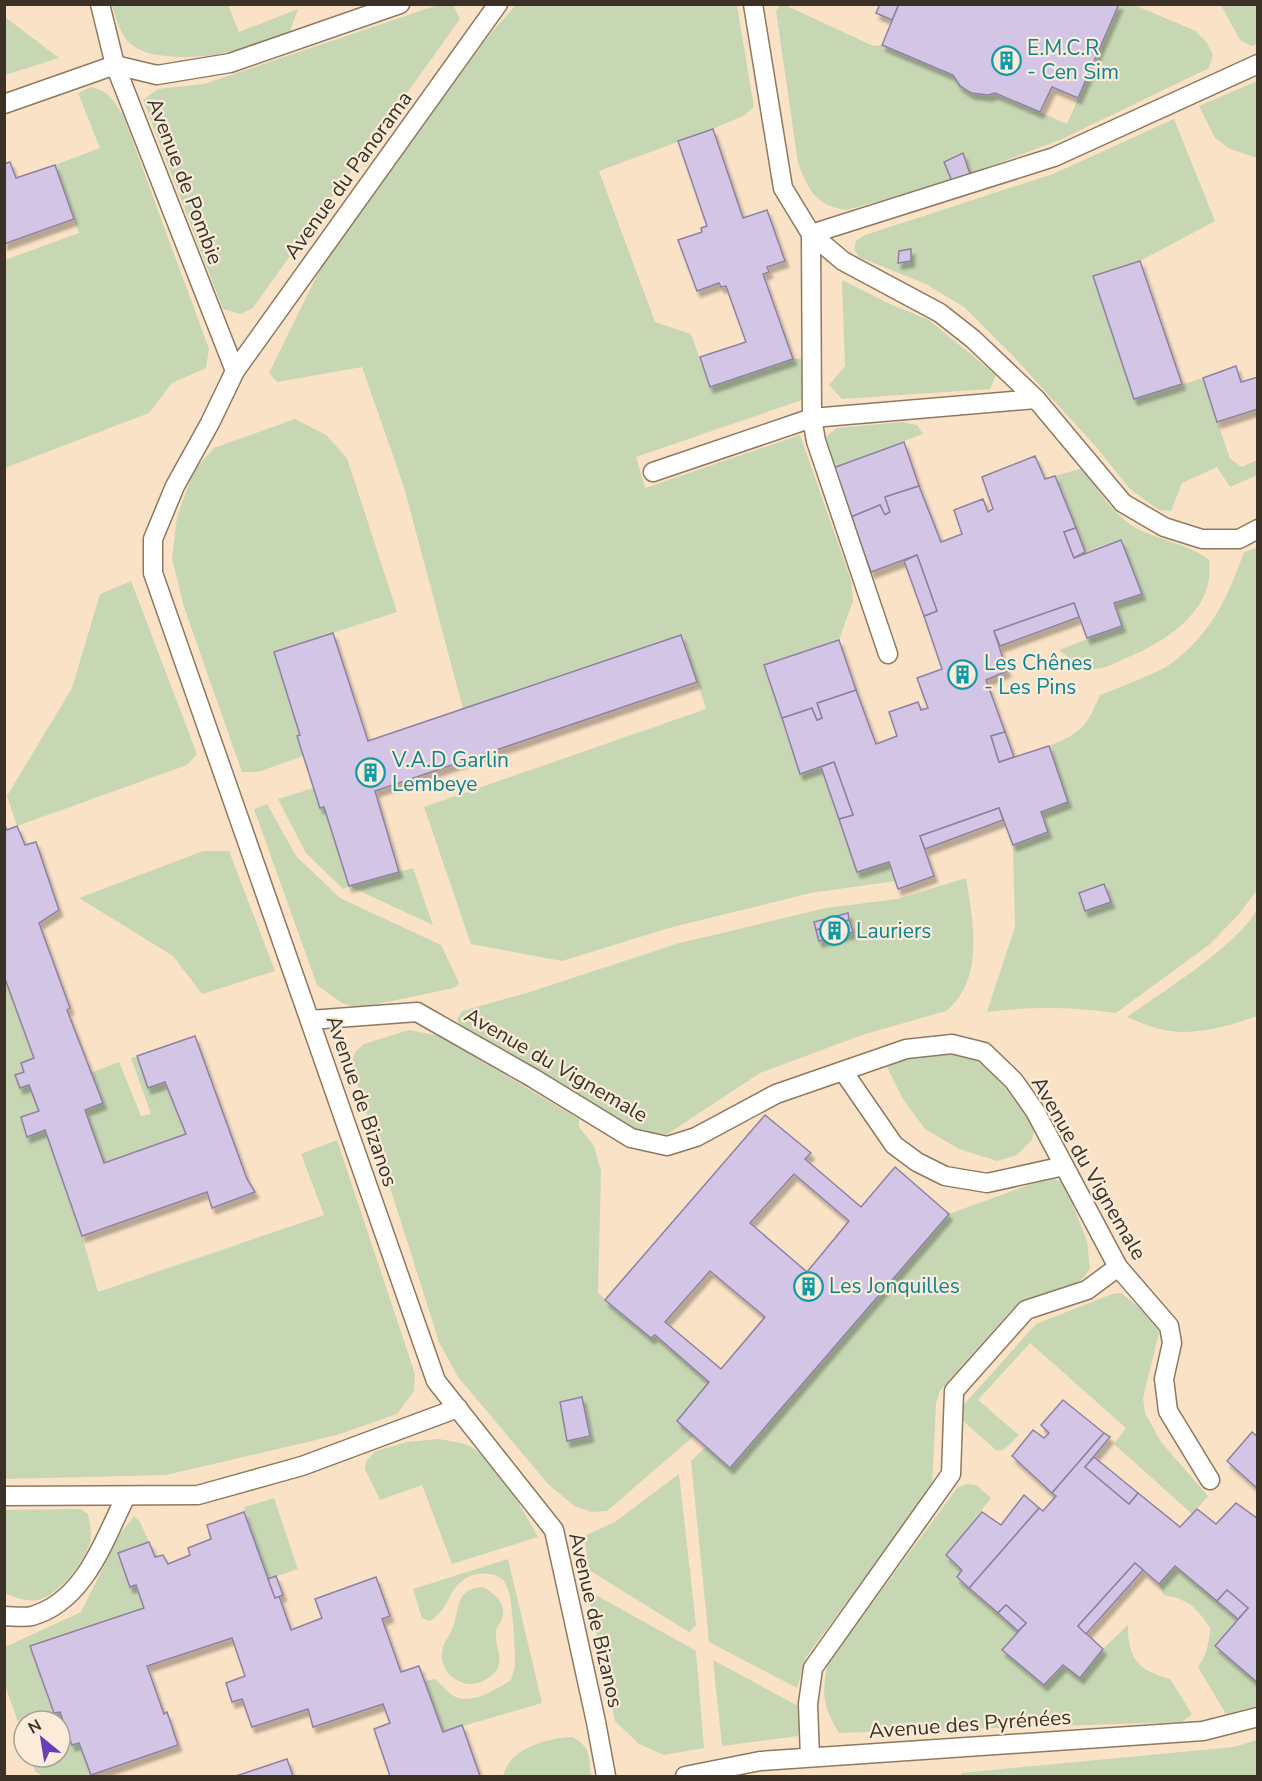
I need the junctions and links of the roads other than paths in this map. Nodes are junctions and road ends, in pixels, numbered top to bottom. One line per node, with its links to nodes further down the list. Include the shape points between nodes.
1 (100, 4): 6 (lane, Avenue de Pombie)
2 (400, 4): 6 (lane, via 230,63 157,75)
3 (498, 4): 9 (lane, Avenue du Panorama)
4 (753, 4): 8 (lane, via 783,188)
5 (1257, 64): 8 (lane, via 1054,157)
6 (115, 65): 7 (lane); 9 (lane, Avenue de Pombie)
7 (4, 104)
8 (811, 234): 10 (lane, via 843,261 940,313); 11 (lane)
9 (234, 371): 12 (lane, Avenue du Panorama)
10 (1036, 399): 11 (lane); 14 (lane, via 1123,503 1164,527 1202,539 1239,539)
11 (812, 418): 13 (lane); 15 (lane, via 816,441)
12 (210, 423): 16 (lane, Avenue de Bizanos, via 175,486 153,539 153,573)
13 (653, 472)
14 (1257, 529)
15 (888, 654)
16 (310, 1020): 17 (lane, Avenue du Vignemale, via 417,1012 631,1138 667,1146 696,1137 776,1094); 20 (lane, Avenue de Bizanos, via 436,1381)
17 (843, 1071): 18 (lane, via 894,1145 945,1176 987,1183); 18 (lane, Avenue du Vignemale, via 906,1050 952,1044 984,1052 1014,1082 1035,1111)
18 (1064, 1166): 19 (lane, Avenue du Vignemale)
19 (1118, 1267): 21 (lane, Avenue du Vignemale, via 1169,1326 1172,1342 1164,1379 1168,1411); 26 (lane, via 1087,1290 1026,1310 954,1391 951,1474 813,1668 808,1704)
20 (458, 1408): 23 (lane, via 302,1466 198,1496); 27 (lane, Avenue de Bizanos, via 554,1530)
21 (1209, 1480)
22 (4, 1496): 23 (lane)
23 (126, 1496): 24 (lane, via 82,1581 59,1603 31,1616)
24 (4, 1616)
25 (1257, 1717): 26 (lane, Avenue des Pyrénées, via 1203,1731)
26 (810, 1757): 28 (lane, Avenue des Pyrénées, via 760,1761)
27 (606, 1776)
28 (685, 1776)

